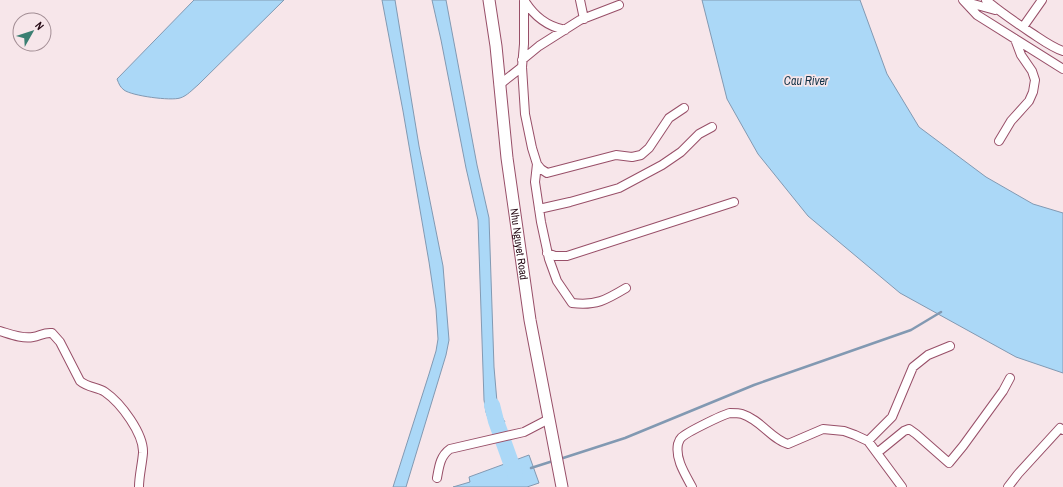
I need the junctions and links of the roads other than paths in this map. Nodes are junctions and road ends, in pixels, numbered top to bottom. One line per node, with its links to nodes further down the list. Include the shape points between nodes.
1 (489, 0): 16 (main road, Nhu Nguyet Road)
2 (524, 0): 11 (street, via 536,16 551,26); 14 (street)
3 (580, 0): 9 (street)
4 (986, 0): 8 (street)
5 (1042, 0): 10 (street)
6 (964, 1): 8 (street); 12 (street, via 978,15)
7 (619, 5): 9 (street)
8 (998, 11): 10 (street)
9 (584, 19): 11 (street)
10 (1023, 27): 13 (street)
11 (565, 30): 14 (street, via 539,46)
12 (1015, 39): 15 (street); 19 (street, via 1035,80 1029,101 1011,121)
13 (1063, 51)
14 (522, 64): 16 (street); 20 (street, via 525,114)
15 (1063, 69)
16 (499, 85): 28 (main road, Nhu Nguyet Road, via 530,320)
17 (684, 108): 20 (street, via 669,118 649,148 641,155 616,155 547,173)
18 (712, 127): 22 (street, via 699,134 681,152 662,165 619,188)
19 (999, 141)
20 (537, 164): 22 (street)
21 (734, 202): 23 (street, via 567,256)
22 (539, 209): 23 (street)
23 (547, 253): 24 (street, via 557,281 572,303 586,305 598,302)
24 (626, 288)
25 (0, 331): 33 (street, via 27,338 52,333 60,342 80,381 84,385 105,392 113,399 139,433 143,452)
26 (950, 346): 30 (street, via 928,355 913,367 892,417)
27 (1010, 378): 31 (street, via 964,446 949,463 909,429)
28 (549, 419): 32 (street, via 524,432 450,449 442,457); 34 (main road, Nhu Nguyet Road)
29 (1063, 430): 37 (street, via 1060,428)
30 (868, 441): 31 (street); 35 (street, via 844,431 823,429 788,444 781,442 756,420 742,414 731,413 712,420 681,438 678,453 682,469)
31 (877, 453): 36 (street)
32 (437, 478)
33 (139, 487)
34 (562, 487)
35 (692, 487)
36 (902, 487)
37 (1008, 487)

